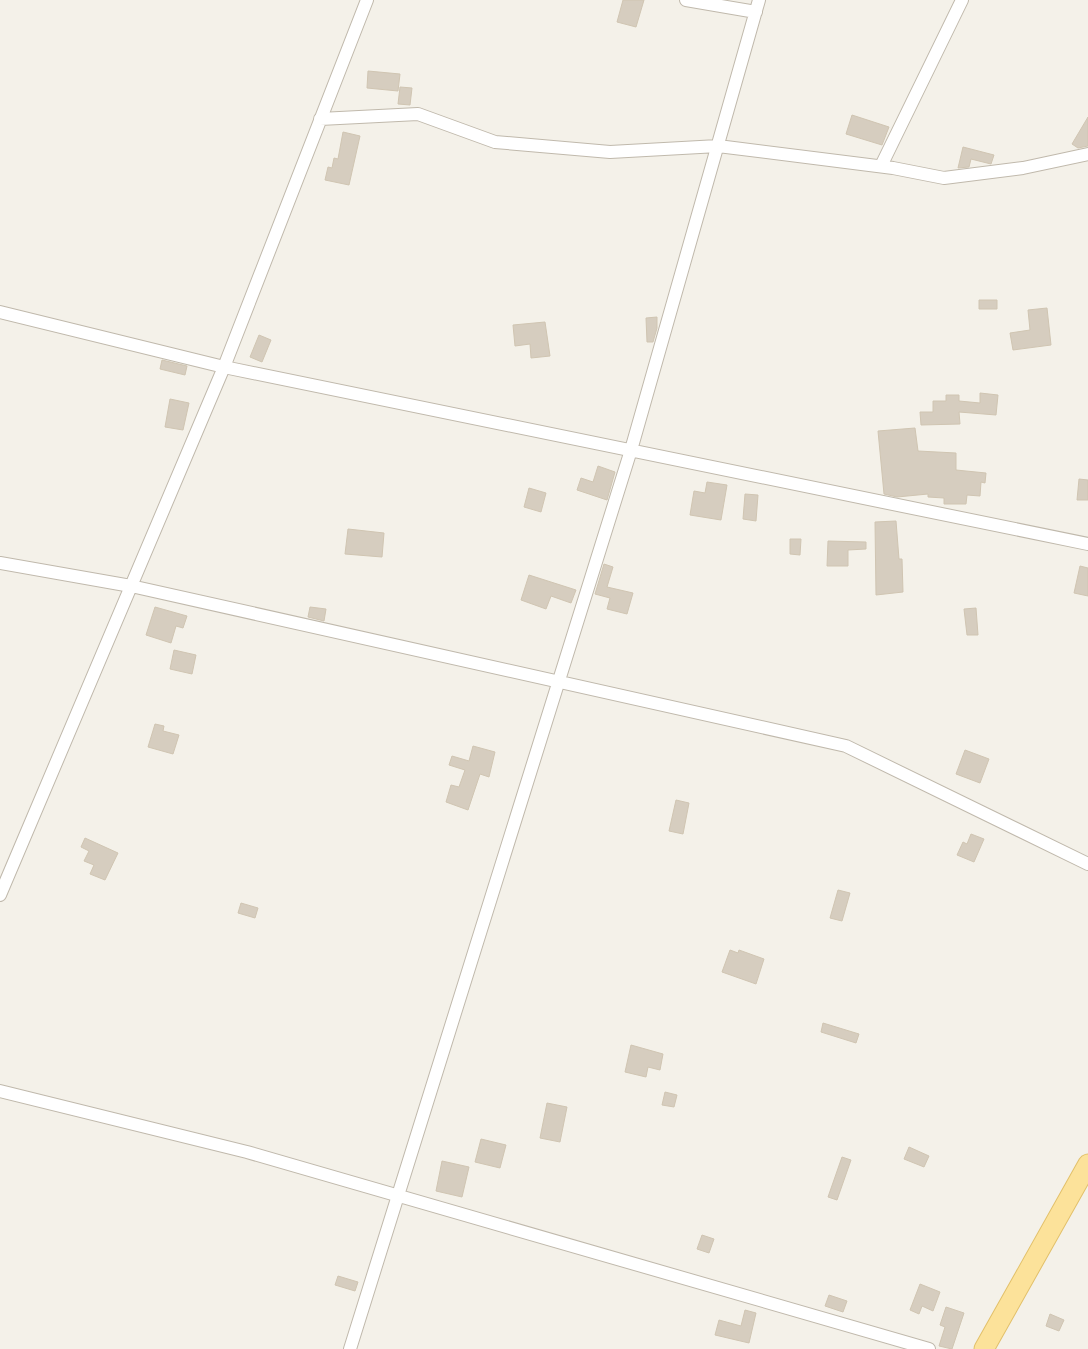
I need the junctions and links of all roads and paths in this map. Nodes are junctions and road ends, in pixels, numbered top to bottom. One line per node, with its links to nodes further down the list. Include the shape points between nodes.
1 (367, 0): 5 (street)
2 (686, 0): 4 (street)
3 (962, 0): 8 (street)
4 (758, 6): 6 (street)
5 (320, 119): 6 (street, via 418,114 495,142 610,152); 10 (street)
6 (718, 146): 8 (street); 11 (street)
7 (1088, 154): 8 (street, via 1023,168 944,178)
8 (881, 166)
9 (0, 312): 10 (street)
10 (224, 367): 11 (street); 14 (street)
11 (631, 450): 12 (street); 15 (street)
12 (1088, 544)
13 (0, 563): 14 (street)
14 (131, 586): 15 (street); 17 (street)
15 (558, 681): 16 (street, via 846,746); 20 (street)
16 (1088, 864)
17 (0, 895)
18 (0, 1091): 20 (street, via 248,1152)
19 (1088, 1164): 21 (main road)
20 (397, 1196): 22 (street); 23 (street)
21 (988, 1344)
22 (350, 1349)
23 (930, 1349)

